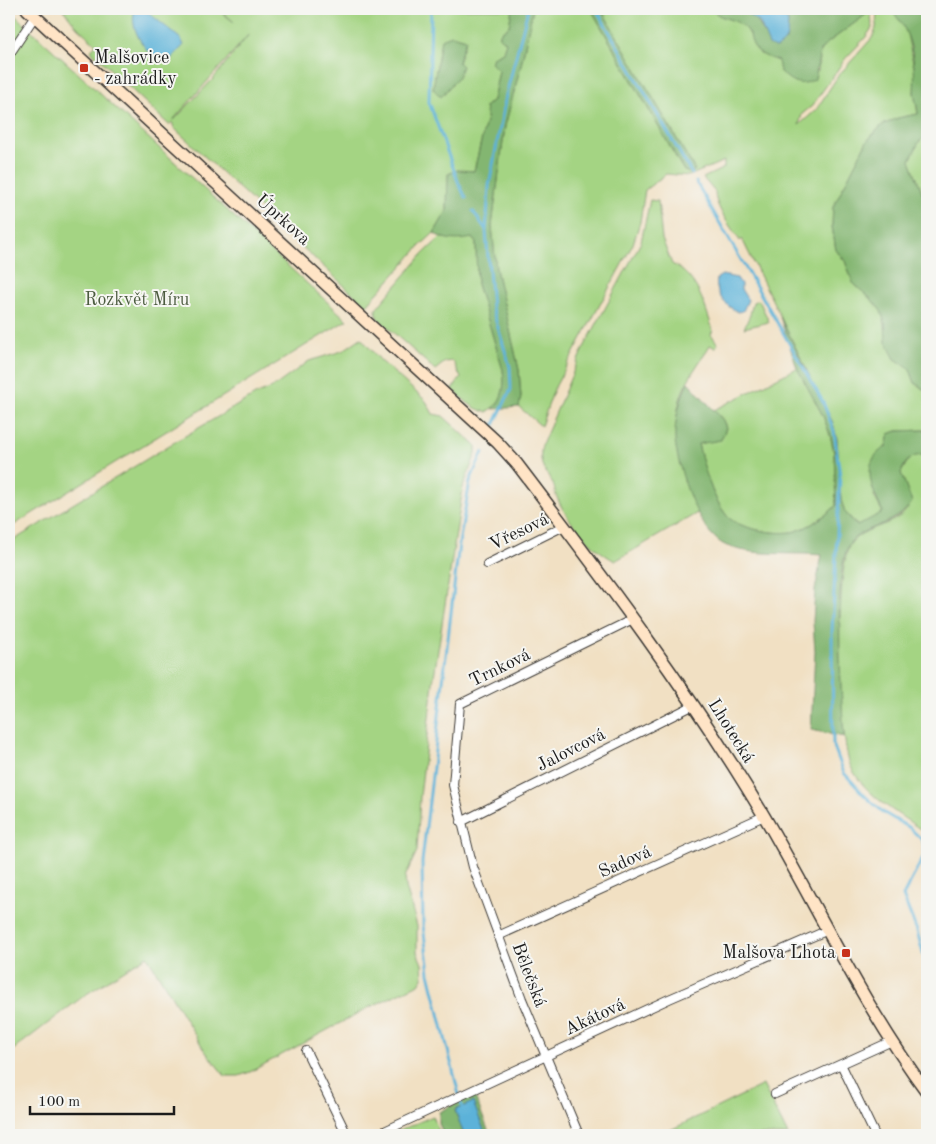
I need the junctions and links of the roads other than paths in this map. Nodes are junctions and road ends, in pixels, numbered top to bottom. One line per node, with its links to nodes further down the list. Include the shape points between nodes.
1 (31, 13): 2 (street); 3 (street, Úprkova)
2 (9, 55)
3 (513, 458): 4 (street, Lhotecká)
4 (564, 526): 5 (street, Vřesová); 6 (street, Lhotecká)
5 (487, 564)
6 (633, 620): 7 (street, Lhotecká); 9 (street, Trnková, via 460,704 453,785)
7 (694, 706): 8 (street, Lhotecká); 9 (street, Jalovcová)
8 (764, 816): 10 (street, Lhotecká); 11 (street, Sadová)
9 (462, 822): 11 (street, Bělečská, via 473,867)
10 (828, 930): 12 (street, Lhotecká); 14 (street, Akátová)
11 (498, 936): 14 (street, Bělečská)
12 (892, 1041): 15 (street); 16 (street, Lhotecká)
13 (306, 1051): 18 (street)
14 (545, 1056): 19 (street, Akátová); 20 (street, Bělečská)
15 (841, 1064): 17 (street); 21 (street)
16 (927, 1092)
17 (775, 1094)
18 (347, 1135)
19 (376, 1135)
20 (579, 1135)
21 (875, 1135)

